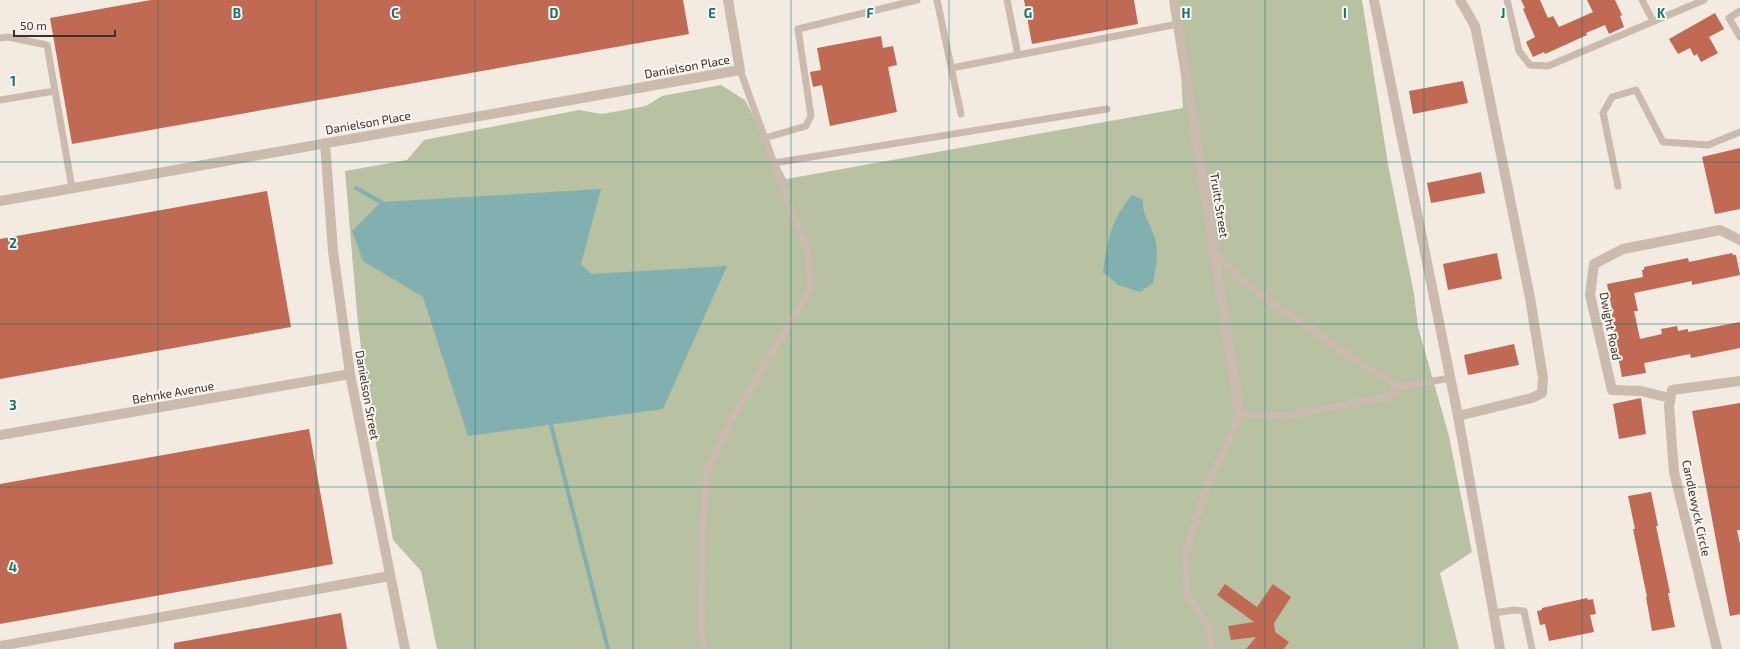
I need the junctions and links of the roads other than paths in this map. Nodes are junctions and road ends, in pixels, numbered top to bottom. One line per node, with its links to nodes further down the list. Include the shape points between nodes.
1 (728, 0): 18 (street)
2 (916, 0): 24 (lane, via 798,29 810,116 806,126)
3 (937, 0): 17 (lane)
4 (1007, 0): 16 (lane)
5 (1174, 0): 13 (street, Truitt Street)
6 (1374, 0): 33 (street)
7 (1460, 0): 38 (street, via 1475,26 1544,378 1542,393 1532,398)
8 (1507, 0): 12 (lane, via 1520,51 1530,65 1548,66)
9 (1642, 0): 12 (lane)
10 (1704, 0): 12 (lane)
11 (1740, 11): 14 (lane, via 1730,18)
12 (1653, 22)
13 (1178, 24): 16 (lane); 31 (street, Truitt Street)
14 (1740, 37)
15 (0, 38): 19 (lane, via 8,37 47,45)
16 (1018, 55): 17 (lane)
17 (952, 68): 22 (lane)
18 (740, 70): 24 (lane); 25 (street, Danielson Place)
19 (55, 91): 20 (lane); 28 (lane)
20 (0, 100)
21 (1107, 109): 26 (lane)
22 (961, 114)
23 (1740, 132): 27 (lane, via 1708,145 1663,142 1636,90 1612,97 1603,113)
24 (765, 138): 26 (lane)
25 (325, 143): 28 (street, Danielson Place); 32 (street, Danielson Street, via 333,251)
26 (774, 163): 44 (lane, via 808,249 810,289 732,419 707,470 703,520 701,634)
27 (1618, 186)
28 (72, 188): 29 (street, Danielson Place)
29 (0, 201)
30 (1740, 240): 36 (street, Dwight Road, via 1720,230 1623,249 1594,264 1590,294 1612,390 1641,391)
31 (1214, 251): 35 (lane, via 1240,278 1276,306 1393,383); 37 (street, Truitt Street)
32 (350, 374): 39 (street, Behnke Avenue); 40 (street, Danielson Street)
33 (1450, 378): 35 (lane); 38 (street)
34 (1740, 382): 36 (street, via 1672,390)
35 (1395, 388): 37 (lane, via 1394,394 1387,397 1286,416)
36 (1670, 398): 48 (street, Candlewyck Circle, via 1674,472)
37 (1240, 414): 45 (lane, via 1206,489 1185,554 1187,595 1209,627)
38 (1458, 416): 41 (street)
39 (0, 435)
40 (390, 576): 42 (street); 43 (street, Danielson Street)
41 (1493, 613): 46 (street); 47 (lane, via 1524,611)
42 (0, 646)
43 (405, 649)
44 (705, 649)
45 (1212, 649)
46 (1500, 649)
47 (1532, 649)
48 (1717, 649)

